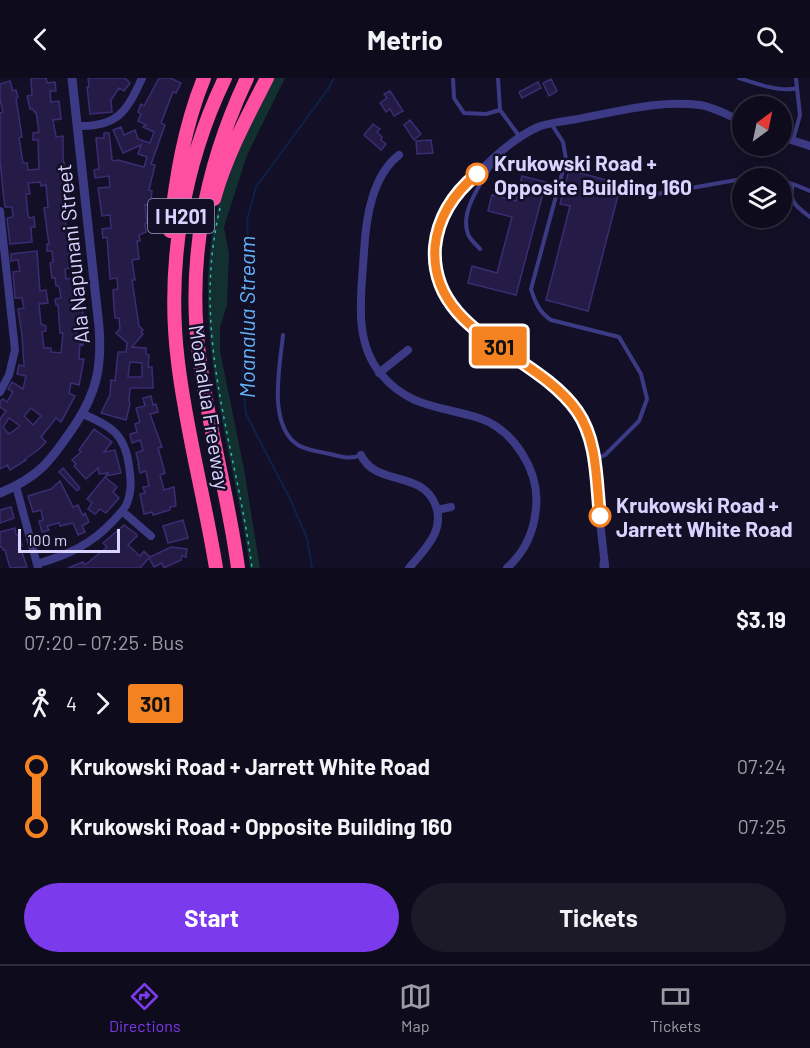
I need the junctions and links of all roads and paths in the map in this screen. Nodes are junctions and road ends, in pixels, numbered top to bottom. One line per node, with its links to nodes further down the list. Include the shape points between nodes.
1 (72, 78): 15 (street, Ala Napunani Street)
2 (142, 78): 15 (street, via 129,104 117,117 101,125)
3 (204, 78): 32 (highway, via 182,149 170,240 167,279)
4 (225, 78): 32 (highway, Moanalua Freeway / I H201, via 199,142 183,206 176,268)
5 (247, 78): 29 (highway, Moanalua Freeway / I H201, via 213,165)
6 (267, 78): 29 (highway, via 219,181)
7 (453, 78): 12 (lane, via 454,98 464,113)
8 (498, 78): 12 (lane)
9 (739, 78): 11 (lane, via 763,86)
10 (796, 78): 11 (lane)
11 (797, 88): 17 (lane, via 800,116)
12 (500, 110): 16 (lane)
13 (732, 117): 14 (street, via 702,105 656,104)
14 (552, 125): 16 (street, via 539,127); 37 (lane, via 563,142 566,159 531,289 535,302 551,320 619,337 641,374 647,399 639,421 605,455)
15 (78, 126): 35 (street, Ala Napunani Street, via 100,339 97,374)
16 (520, 138): 19 (street)
17 (793, 141): 18 (street)
18 (810, 146)
19 (499, 153): 28 (lane, via 465,219 468,236); 37 (street, via 445,211 436,243 438,280 448,302 461,317 570,402 587,429)
20 (399, 155): 33 (street, via 390,162 377,187 365,233 361,321 366,345)
21 (732, 181): 24 (lane)
22 (793, 184): 23 (lane); 27 (lane, via 792,202)
23 (810, 191)
24 (657, 194)
25 (220, 208): 48 (path, via 209,290 210,333)
26 (0, 211): 34 (street, via 15,350)
27 (810, 217)
28 (480, 249)
29 (196, 264): 47 (highway, Moanalua Freeway / I H201, via 200,361)
30 (283, 335): 36 (lane, via 278,393 285,432 308,449 348,458)
31 (408, 350): 33 (street)
32 (178, 361): 46 (highway, Moanalua Freeway / I H201)
33 (379, 373): 50 (street, via 399,391 423,404 487,422 521,452 532,476 536,511 526,545)
34 (0, 392)
35 (83, 414): 38 (street, Ala Napunani Street, via 45,466); 42 (street, via 111,428 125,447 131,486)
36 (361, 455): 41 (street, via 373,470 420,486)
37 (594, 460): 45 (street)
38 (16, 486): 39 (street, Ala Napunani Street); 44 (street)
39 (0, 493)
40 (451, 507): 41 (street)
41 (437, 510): 49 (street, via 434,538)
42 (122, 511): 43 (street); 44 (street, via 82,548)
43 (151, 536)
44 (38, 566)
45 (604, 566)
46 (216, 568)
47 (238, 568)
48 (252, 568)
49 (409, 568)
50 (507, 568)

